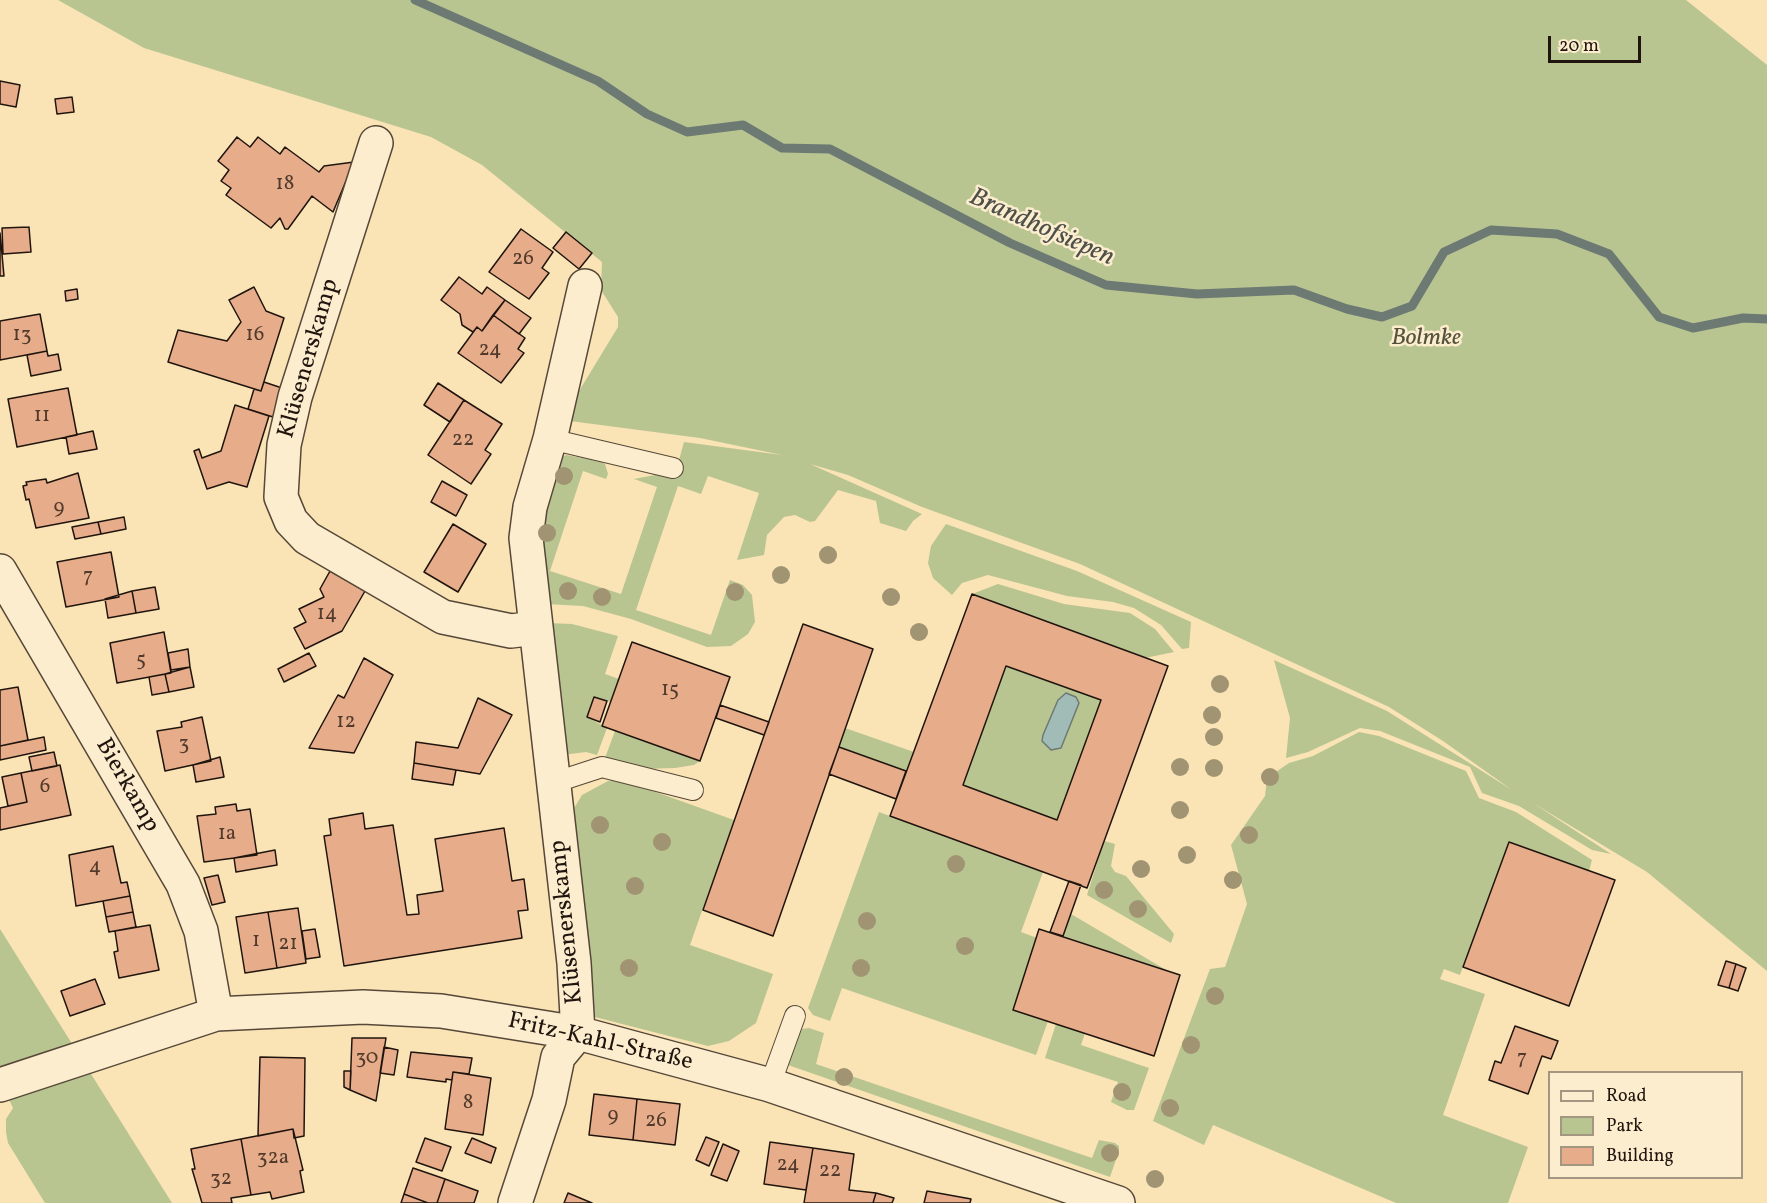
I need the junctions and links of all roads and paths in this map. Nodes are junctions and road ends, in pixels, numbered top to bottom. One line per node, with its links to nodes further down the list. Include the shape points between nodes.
1 (376, 143): 6 (street, Klüsenerskamp, via 295,397 284,445 281,497 291,521 307,538 442,617 511,631)
2 (585, 286): 3 (street, Klüsenerskamp)
3 (550, 439): 4 (lane); 6 (street, Klüsenerskamp, via 530,507 526,538)
4 (673, 468)
5 (0, 572): 9 (street, Bierkamp, via 183,884 201,931)
6 (536, 628): 7 (street, Klüsenerskamp)
7 (553, 783): 8 (lane, via 602,767); 11 (street, Klüsenerskamp)
8 (693, 789)
9 (216, 1014): 11 (street, Fritz-Kahl-Straße, via 363,1007 441,1011); 12 (street, Fritz-Kahl-Straße)
10 (795, 1016): 13 (lane)
11 (578, 1033): 13 (street, Fritz-Kahl-Straße); 15 (street, Klüsenerskamp, via 558,1057 549,1100)
12 (0, 1085)
13 (770, 1085): 14 (street, Fritz-Kahl-Straße)
14 (1102, 1200)
15 (515, 1203)

